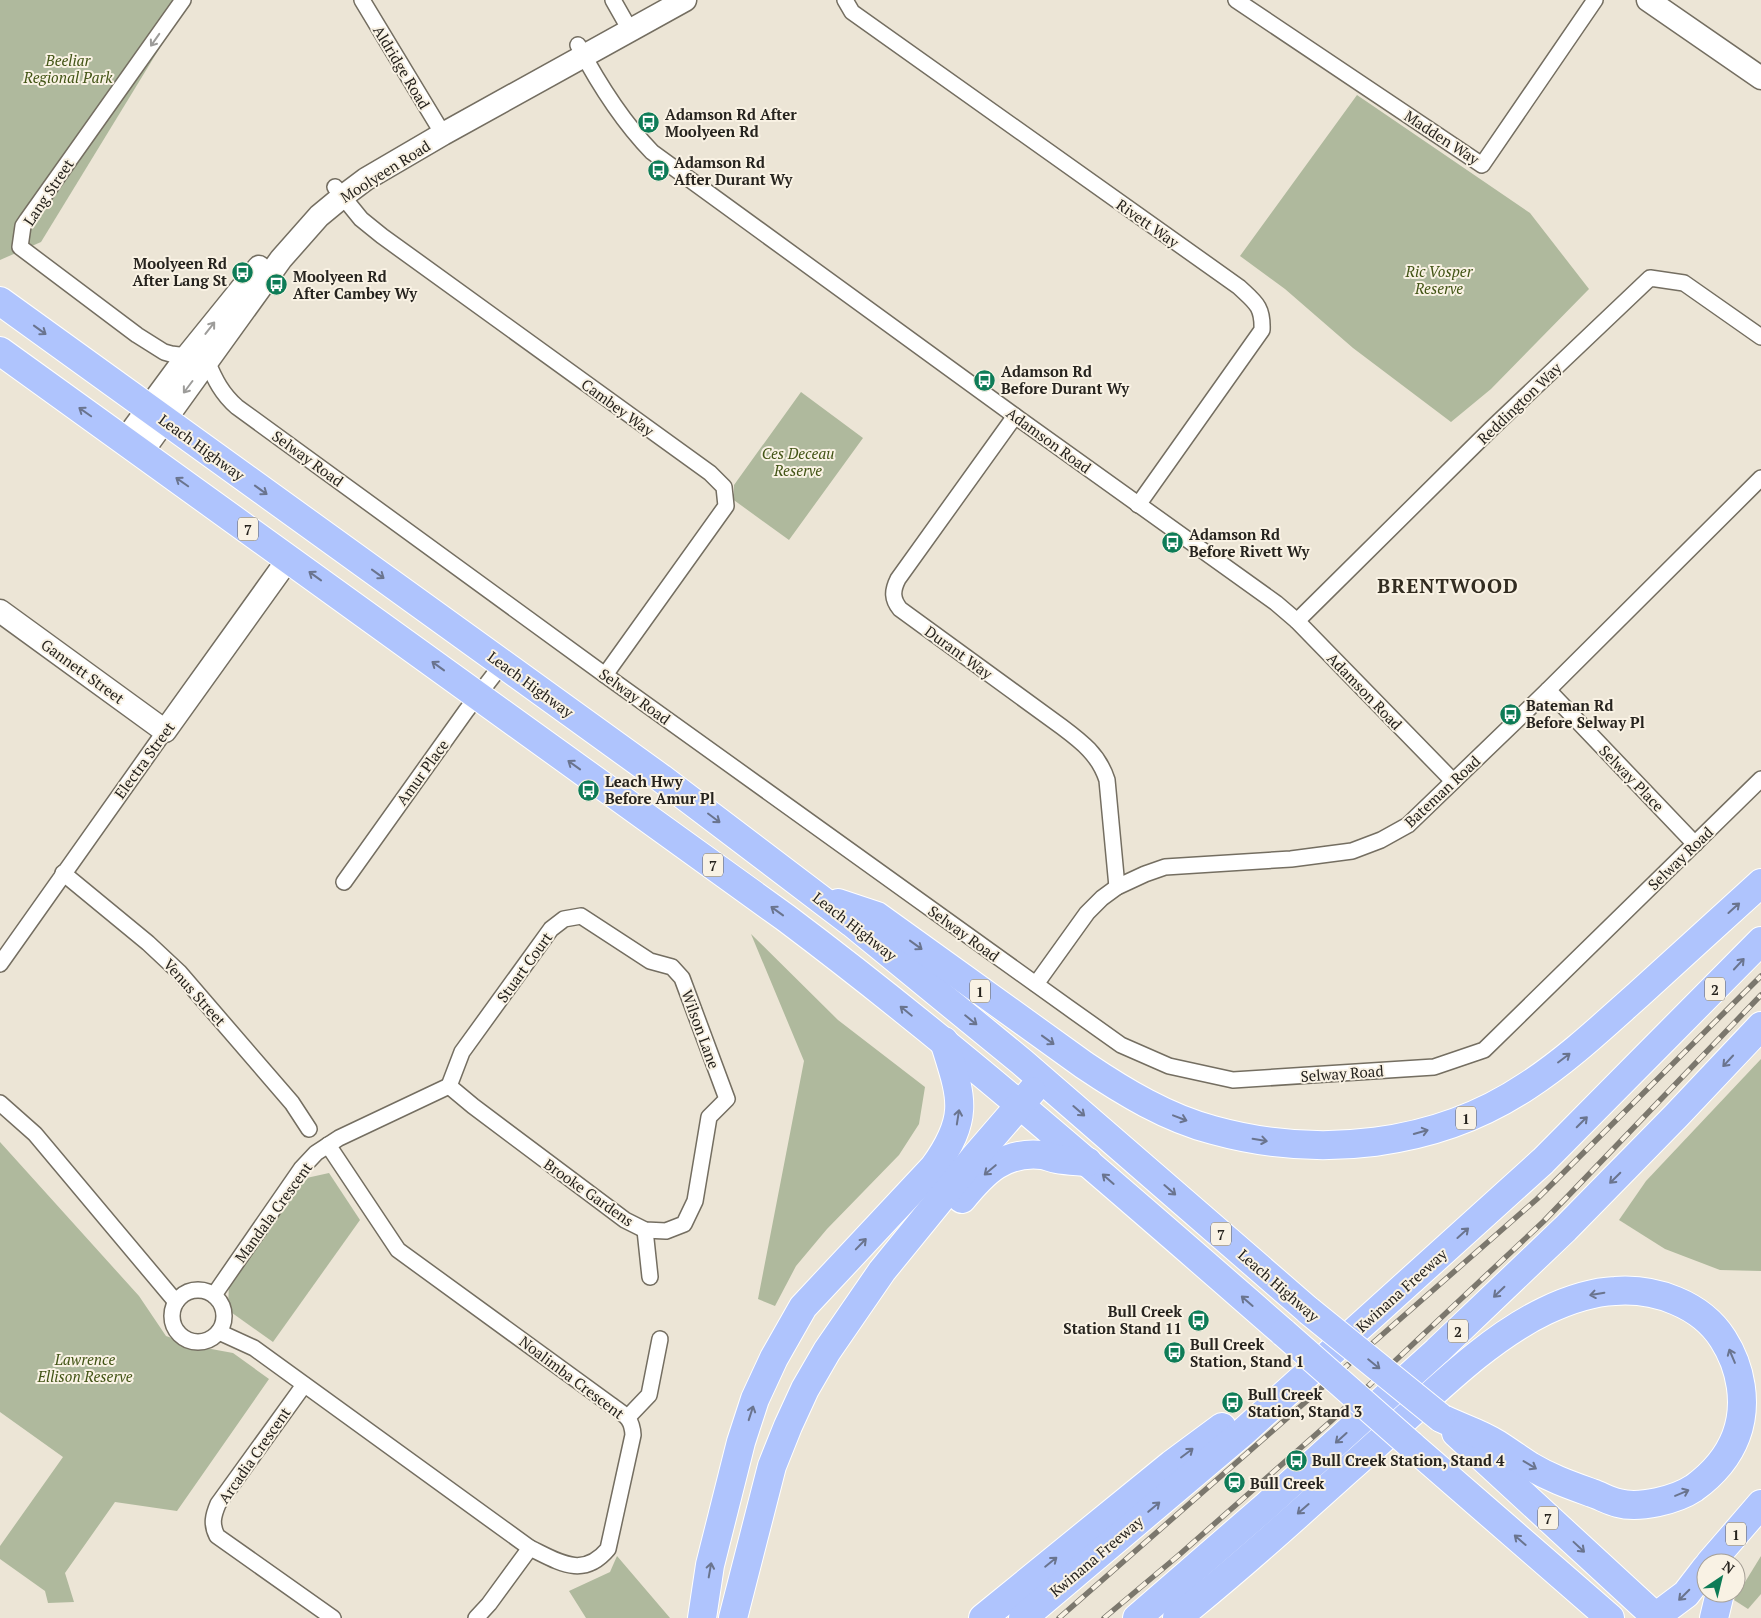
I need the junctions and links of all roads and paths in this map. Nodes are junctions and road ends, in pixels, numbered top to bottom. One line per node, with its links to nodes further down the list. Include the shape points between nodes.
1 (183, 0): 18 (street, Lang Street, one-way to 18, via 23,226 20,247 137,335 171,354)
2 (362, 0): 13 (street, Aldridge Road)
3 (613, 0): 10 (street)
4 (659, 0): 10 (main road, Moolyeen Road)
5 (685, 0): 10 (main road, Moolyeen Road)
6 (845, 0): 23 (street, Rivett Way, via 852,12 1239,287 1255,302 1262,316 1262,330)
7 (1236, 0): 8 (street, Madden Way, via 1482,165)
8 (1595, 0)
9 (1648, 0): 12 (main road)
10 (627, 25): 11 (main road, Moolyeen Road)
11 (581, 51): 13 (main road, Moolyeen Road); 20 (street, Adamson Road, via 638,137 671,168)
12 (1761, 78)
13 (440, 130): 14 (main road, Moolyeen Road, via 366,179)
14 (339, 192): 18 (main road, Moolyeen Road); 28 (street, Cambey Way, via 361,219 382,236 710,472 724,487 726,506)
15 (0, 301): 19 (highway, Leach Highway / 7, one-way to 19)
16 (1761, 337): 26 (street, Reddington Way, via 1684,283 1650,278)
17 (0, 351): 21 (highway, 7, one-way to 17)
18 (197, 359): 19 (main road, Moolyeen Road); 28 (street, Selway Road, via 237,407)
19 (156, 414): 21 (main road, Moolyeen Road); 27 (highway, Leach Highway / 7, one-way to 27)
20 (1015, 416): 23 (street, Adamson Road); 38 (street, Durant Way, via 898,579 893,595 900,609 1070,732 1095,756 1107,780)
21 (133, 446): 24 (highway, 7, one-way to 21)
22 (1761, 478): 29 (street, Bateman Road)
23 (1138, 504): 26 (street, Adamson Road)
24 (290, 558): 30 (highway, 7, one-way to 24); 31 (main road, Electra Street)
25 (0, 611): 31 (main road, Gannett Street)
26 (1297, 621): 33 (street, Adamson Road)
27 (503, 663): 30 (street, Amur Place); 39 (highway, Leach Highway / 7, one-way to 39)
28 (605, 675): 43 (street, Selway Road)
29 (1548, 690): 33 (street, Bateman Road); 34 (street, Selway Place)
30 (478, 695): 36 (street, Amur Place); 45 (highway, 7, one-way to 30, via 786,918)
31 (165, 731): 35 (street, Electra Street)
32 (1761, 779): 34 (street, Selway Road)
33 (1453, 781): 38 (street, Bateman Road, via 1408,825 1352,851 1165,868)
34 (1695, 844): 43 (street, Selway Road, via 1484,1050 1434,1068 1232,1080 1169,1066 1122,1044)
35 (63, 873): 41 (street, Electra Street); 51 (street, Venus Street, via 179,972 292,1103)
36 (344, 882)
37 (1761, 883): 39 (highway, 1, one-way to 37, via 877,916 1084,1065 1166,1113 1212,1130 1261,1141 1321,1145 1367,1144 1415,1134 1497,1104 1579,1047)
38 (1116, 887): 43 (street, Bateman Road, via 1087,914)
39 (815, 895): 46 (highway, Leach Highway / 7, one-way to 46)
40 (1761, 941): 58 (highway, Kwinana Freeway / 2, one-way to 40, via 1543,1161)
41 (0, 964)
42 (682, 978): 47 (street, Wilson Lane); 48 (street, Stuart Court, via 672,967 650,961 581,916 564,919 551,929 462,1052)
43 (1036, 984)
44 (1761, 1026): 78 (highway, 2, one-way to 78, via 1578,1215 1437,1351)
45 (944, 1041): 50 (highway, 7); 74 (highway, one-way to 45, via 710,1564 741,1442 755,1399 774,1358 803,1307 934,1167 951,1142 959,1113 959,1091)
46 (1042, 1079): 50 (highway); 63 (highway, Leach Highway / 7, one-way to 63, bridge, via 1309,1311)
47 (720, 1080): 54 (street, Brooke Gardens, via 727,1099 709,1117 695,1201 684,1224 666,1231)
48 (449, 1086): 52 (street, Mandala Crescent); 54 (street, Brooke Gardens, via 608,1208)
49 (0, 1103): 57 (street, via 35,1134)
50 (1020, 1104): 53 (highway, 7); 70 (highway, via 891,1259 827,1351 794,1410 772,1466)
51 (309, 1129)
52 (328, 1145): 56 (street, Mandala Crescent, via 301,1169); 62 (street, Noalimba Crescent, via 398,1250)
53 (1088, 1162): 70 (highway, one-way to 70, via 1022,1155 1001,1161 991,1168 964,1196 860,1324 831,1368 798,1432); 80 (highway, 7, one-way to 53, bridge)
54 (645, 1230): 55 (street)
55 (650, 1277)
56 (214, 1295): 57 (street, via 196,1290 183,1294); 59 (street, via 224,1315)
57 (176, 1302): 59 (street, via 173,1320 183,1336 202,1342)
58 (1376, 1313): 76 (highway, one-way to 58, via 1172,1464); 77 (highway, Kwinana Freeway / 2, one-way to 58, via 1242,1433)
59 (219, 1332): 61 (street, Noalimba Crescent, via 254,1348)
60 (660, 1339): 62 (street, via 649,1396)
61 (304, 1384): 66 (street, Noalimba Crescent); 72 (street, Arcadia Crescent, via 218,1504 213,1528 217,1536)
62 (628, 1417): 66 (street, Noalimba Crescent, via 633,1435 608,1549 600,1559 576,1567)
63 (1441, 1418): 79 (highway, one-way to 79, via 1495,1442 1561,1483 1620,1504 1653,1504 1685,1493 1707,1478 1724,1458 1736,1435 1742,1409 1740,1381 1733,1354 1720,1333 1703,1316 1676,1300 1647,1292 1616,1290 1585,1296 1544,1312 1506,1334 1444,1383); 81 (highway, Leach Highway / 7, one-way to 81)
64 (1761, 1504): 67 (highway, 1)
65 (1761, 1510): 68 (highway)
66 (530, 1548): 73 (street)
67 (1719, 1553)
68 (1737, 1553)
69 (1696, 1581): 81 (highway, one-way to 81, via 1686,1594)
70 (746, 1600): 75 (highway)
71 (1718, 1603): 82 (highway)
72 (333, 1618)
73 (476, 1618)
74 (702, 1618)
75 (733, 1618)
76 (983, 1618)
77 (1023, 1618)
78 (1137, 1618)
79 (1177, 1618)
80 (1610, 1618)
81 (1656, 1618)
82 (1714, 1618)

